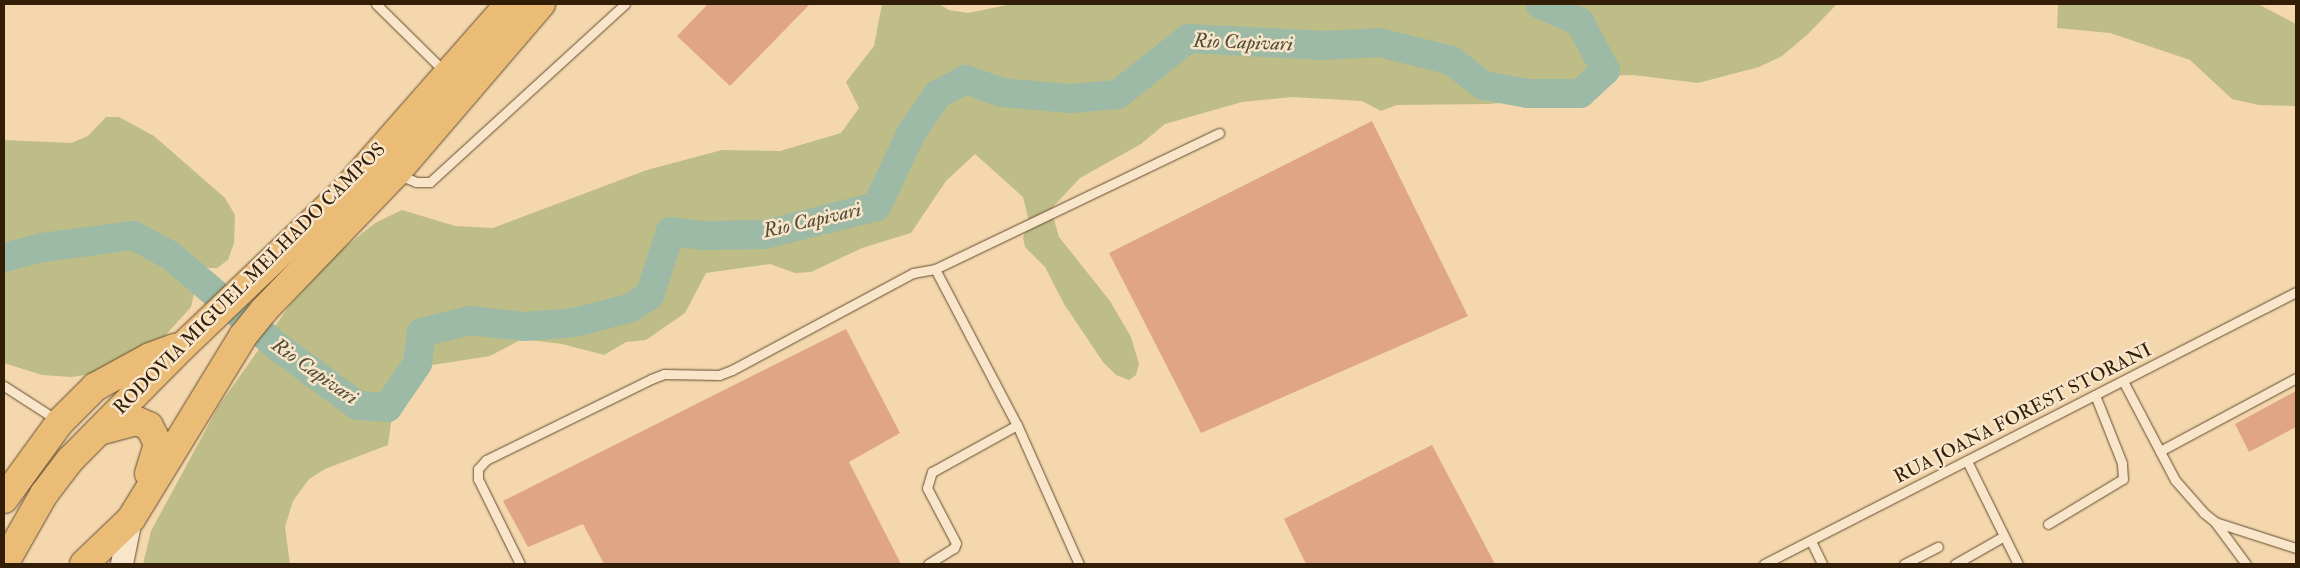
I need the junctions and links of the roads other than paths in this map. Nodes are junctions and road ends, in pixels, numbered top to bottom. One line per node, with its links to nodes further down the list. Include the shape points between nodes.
1 (376, 4): 5 (lane)
2 (509, 4): 5 (highway, RODOVIA MIGUEL MELHADO CAMPOS)
3 (541, 4): 7 (highway, RODOVIA MIGUEL MELHADO CAMPOS)
4 (625, 4): 7 (lane, via 430,182 416,182)
5 (448, 76): 10 (highway, RODOVIA MIGUEL MELHADO CAMPOS, via 344,192)
6 (1219, 133): 8 (lane)
7 (396, 173): 21 (highway, RODOVIA MIGUEL MELHADO CAMPOS, via 286,285 243,336)
8 (935, 269): 16 (lane); 31 (lane, via 913,273 732,370 719,375 664,374 486,460 478,469 478,479)
9 (2296, 292): 12 (lane, RUA JOANA FOREST STORANI)
10 (191, 338): 15 (highway, via 95,387); 17 (highway, RODOVIA MIGUEL MELHADO CAMPOS)
11 (2296, 378): 18 (lane)
12 (2123, 381): 14 (lane, RUA JOANA FOREST STORANI); 18 (lane)
13 (4, 386): 15 (lane)
14 (2096, 395): 19 (lane, RUA JOANA FOREST STORANI); 23 (lane, via 2122,463 2123,479)
15 (60, 422): 20 (highway)
16 (1017, 425): 32 (lane, via 932,472 927,488 956,543 954,548); 33 (lane)
17 (96, 432): 21 (highway, via 137,421 149,426 156,438 158,453); 28 (highway, RODOVIA MIGUEL MELHADO CAMPOS, via 44,494)
18 (2160, 451): 22 (lane, via 2175,480)
19 (1967, 461): 24 (lane); 25 (lane, RUA JOANA FOREST STORANI)
20 (4, 499)
21 (130, 519): 29 (highway, RODOVIA MIGUEL MELHADO CAMPOS); 30 (street)
22 (2215, 522): 27 (lane); 39 (lane)
23 (2048, 524)
24 (2004, 536): 37 (lane); 38 (lane)
25 (1811, 541): 34 (lane, RUA JOANA FOREST STORANI); 35 (lane)
26 (1938, 547): 36 (lane)
27 (2296, 548)
28 (4, 564)
29 (84, 564)
30 (122, 564)
31 (520, 564)
32 (928, 564)
33 (1079, 564)
34 (1764, 564)
35 (1822, 564)
36 (1904, 564)
37 (1955, 564)
38 (2018, 564)
39 (2246, 564)

